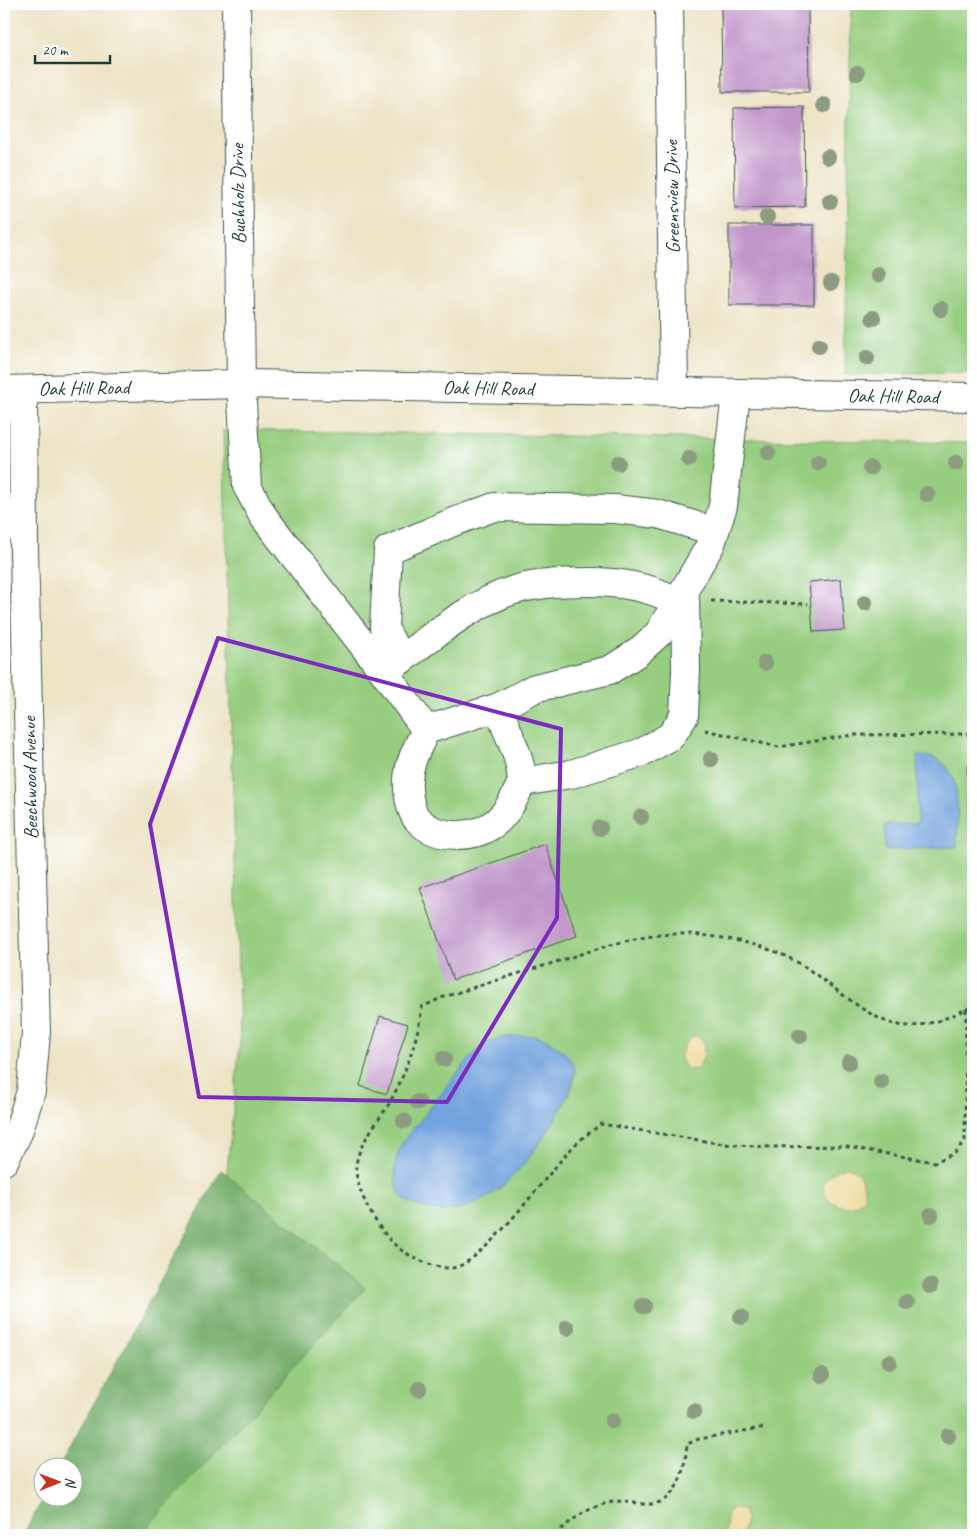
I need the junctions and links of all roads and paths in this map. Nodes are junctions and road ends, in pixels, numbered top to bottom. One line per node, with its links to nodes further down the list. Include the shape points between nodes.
1 (236, 4): 3 (street, Buchholz Drive)
2 (669, 4): 5 (street, Greensview Drive)
3 (241, 384): 4 (street, Oak Hill Road); 5 (street, Oak Hill Road); 11 (street, Buchholz Drive, via 247,486 263,516)
4 (14, 390): 19 (street, Beechwood Avenue, via 24,548 36,1033 31,1091 18,1132)
5 (674, 391): 6 (street, Oak Hill Road)
6 (736, 394): 7 (street, Oak Hill Road); 9 (street, via 723,506)
7 (973, 397)
8 (700, 527): 11 (street, via 658,514 615,509 494,507 388,550 384,628)
9 (689, 598): 10 (path, via 728,603); 11 (street, via 600,582 554,582 513,590 460,616); 12 (street, via 660,633 610,670 535,688); 16 (street, via 684,716 671,736 643,752 571,774)
10 (808, 604)
11 (393, 666): 14 (street)
12 (499, 707): 14 (street); 16 (street, via 522,765)
13 (697, 728): 15 (path, via 779,747 852,735)
14 (426, 730): 16 (street, via 413,756 408,781 416,819 430,828 458,835 474,834 493,824 505,812)
15 (973, 734)
16 (522, 782)
17 (973, 1006): 18 (path)
18 (966, 1009): 18 (path, via 944,1019 921,1024 894,1024 804,967 756,946 700,934 621,941 441,998 422,1008 408,1065 356,1166 358,1190 388,1238 400,1250 437,1266 454,1268 474,1256 511,1220 572,1148 601,1124 723,1144 842,1146 935,1162 955,1153 965,1140)
19 (4, 1161)
20 (766, 1427): 21 (path, via 687,1444 685,1469 675,1491 661,1501 649,1504 622,1501 598,1506 574,1517)
21 (555, 1535)

